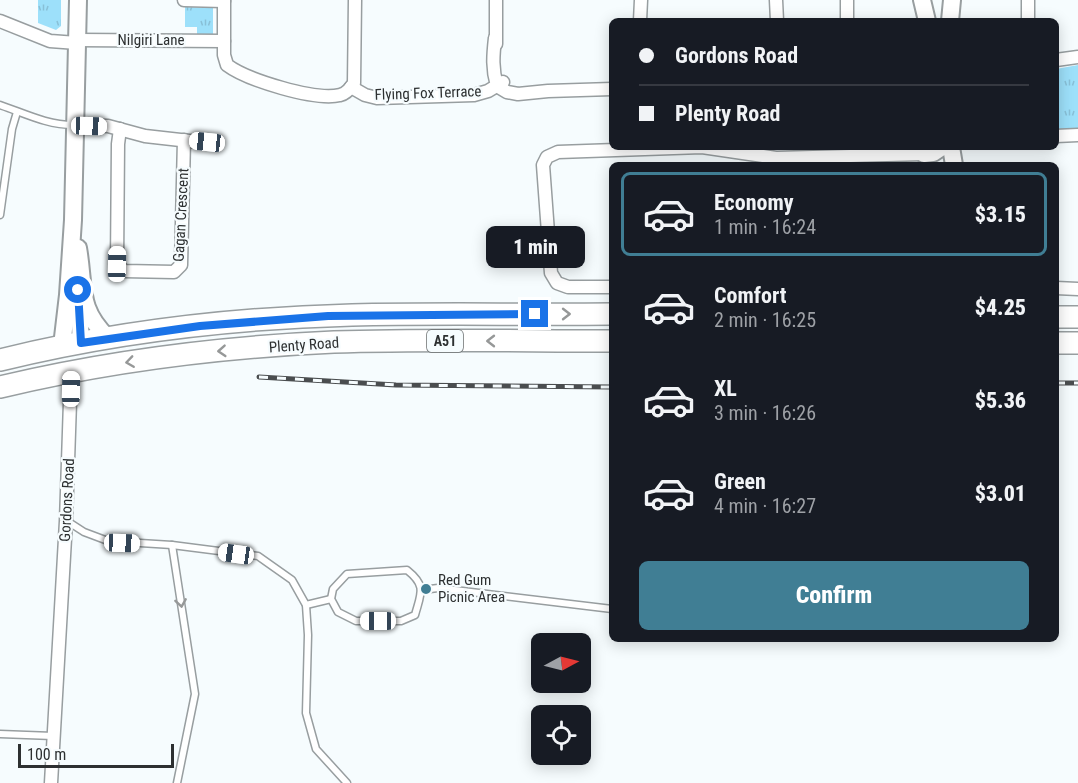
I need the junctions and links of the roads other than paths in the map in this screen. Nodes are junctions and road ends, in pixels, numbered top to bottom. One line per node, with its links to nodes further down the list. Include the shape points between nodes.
1 (78, 0): 19 (street, Gordons Road)
2 (184, 0): 3 (street)
3 (224, 0): 20 (street)
4 (355, 0): 24 (street, via 355,77)
5 (496, 0): 23 (street, via 492,60)
6 (641, 0): 12 (street)
7 (776, 0): 13 (street)
8 (847, 0): 14 (street)
9 (922, 0): 15 (street)
10 (952, 0): 16 (street)
11 (1028, 0): 17 (street)
12 (640, 18)
13 (777, 18)
14 (847, 18)
15 (926, 18)
16 (950, 18)
17 (1028, 18)
18 (0, 21): 19 (street, Nilgiri Lane, via 50,41)
19 (77, 41): 20 (street, Nilgiri Lane); 28 (street, Gordons Road)
20 (224, 41): 24 (street, via 227,65 241,74 300,92 329,96 343,94)
21 (1078, 57): 22 (street)
22 (1059, 60)
23 (500, 84): 24 (street, Flying Fox Terrace, via 474,94 377,98); 25 (street, via 507,92 518,94)
24 (351, 87)
25 (609, 89)
26 (0, 105): 27 (lane)
27 (17, 112): 28 (lane, via 56,124); 37 (lane)
28 (74, 125): 29 (street); 38 (street, Gordons Road)
29 (120, 129): 32 (street); 32 (street, Gagan Crescent, via 117,264 124,271 174,272 181,265)
30 (1078, 135): 31 (street)
31 (1059, 136)
32 (184, 140): 33 (street)
33 (207, 142)
34 (616, 150): 39 (street, via 558,152 547,157 543,165 551,273 557,283 568,287)
35 (722, 150): 36 (street, via 776,158)
36 (924, 155)
37 (0, 214)
38 (74, 226): 45 (street, via 87,309 94,324); 49 (street, Gordons Road, via 68,295)
39 (609, 287)
40 (1059, 288): 41 (street)
41 (1078, 289)
42 (609, 315): 45 (highway, Plenty Road / A51, one-way to 42, via 231,323 350,315)
43 (1059, 316): 44 (highway)
44 (1078, 317)
45 (108, 338): 49 (highway, Plenty Road / A51)
46 (609, 341): 51 (highway, Plenty Road / A51, one-way to 51, via 333,342 211,352)
47 (1059, 343): 48 (highway)
48 (1078, 343)
49 (72, 345): 50 (highway, Plenty Road / A51); 51 (highway, Gordons Road)
50 (0, 360)
51 (71, 372): 52 (highway, Plenty Road / A51); 53 (street, Gordons Road)
52 (0, 387)
53 (66, 521): 54 (lane, via 108,541); 60 (street, Gordons Road)
54 (172, 545): 57 (lane, via 258,556 292,580); 62 (lane, one-way to 62, via 195,694)
55 (422, 590): 56 (lane, via 418,579 407,570 348,574 333,589); 56 (lane, via 415,615 400,621 356,621 338,612); 58 (lane, via 438,588)
56 (331, 599): 57 (lane)
57 (306, 604): 63 (lane, via 306,713 316,749)
58 (609, 609)
59 (0, 734): 60 (lane)
60 (54, 735): 61 (street, Gordons Road)
61 (51, 783)
62 (177, 783)
63 (347, 783)

